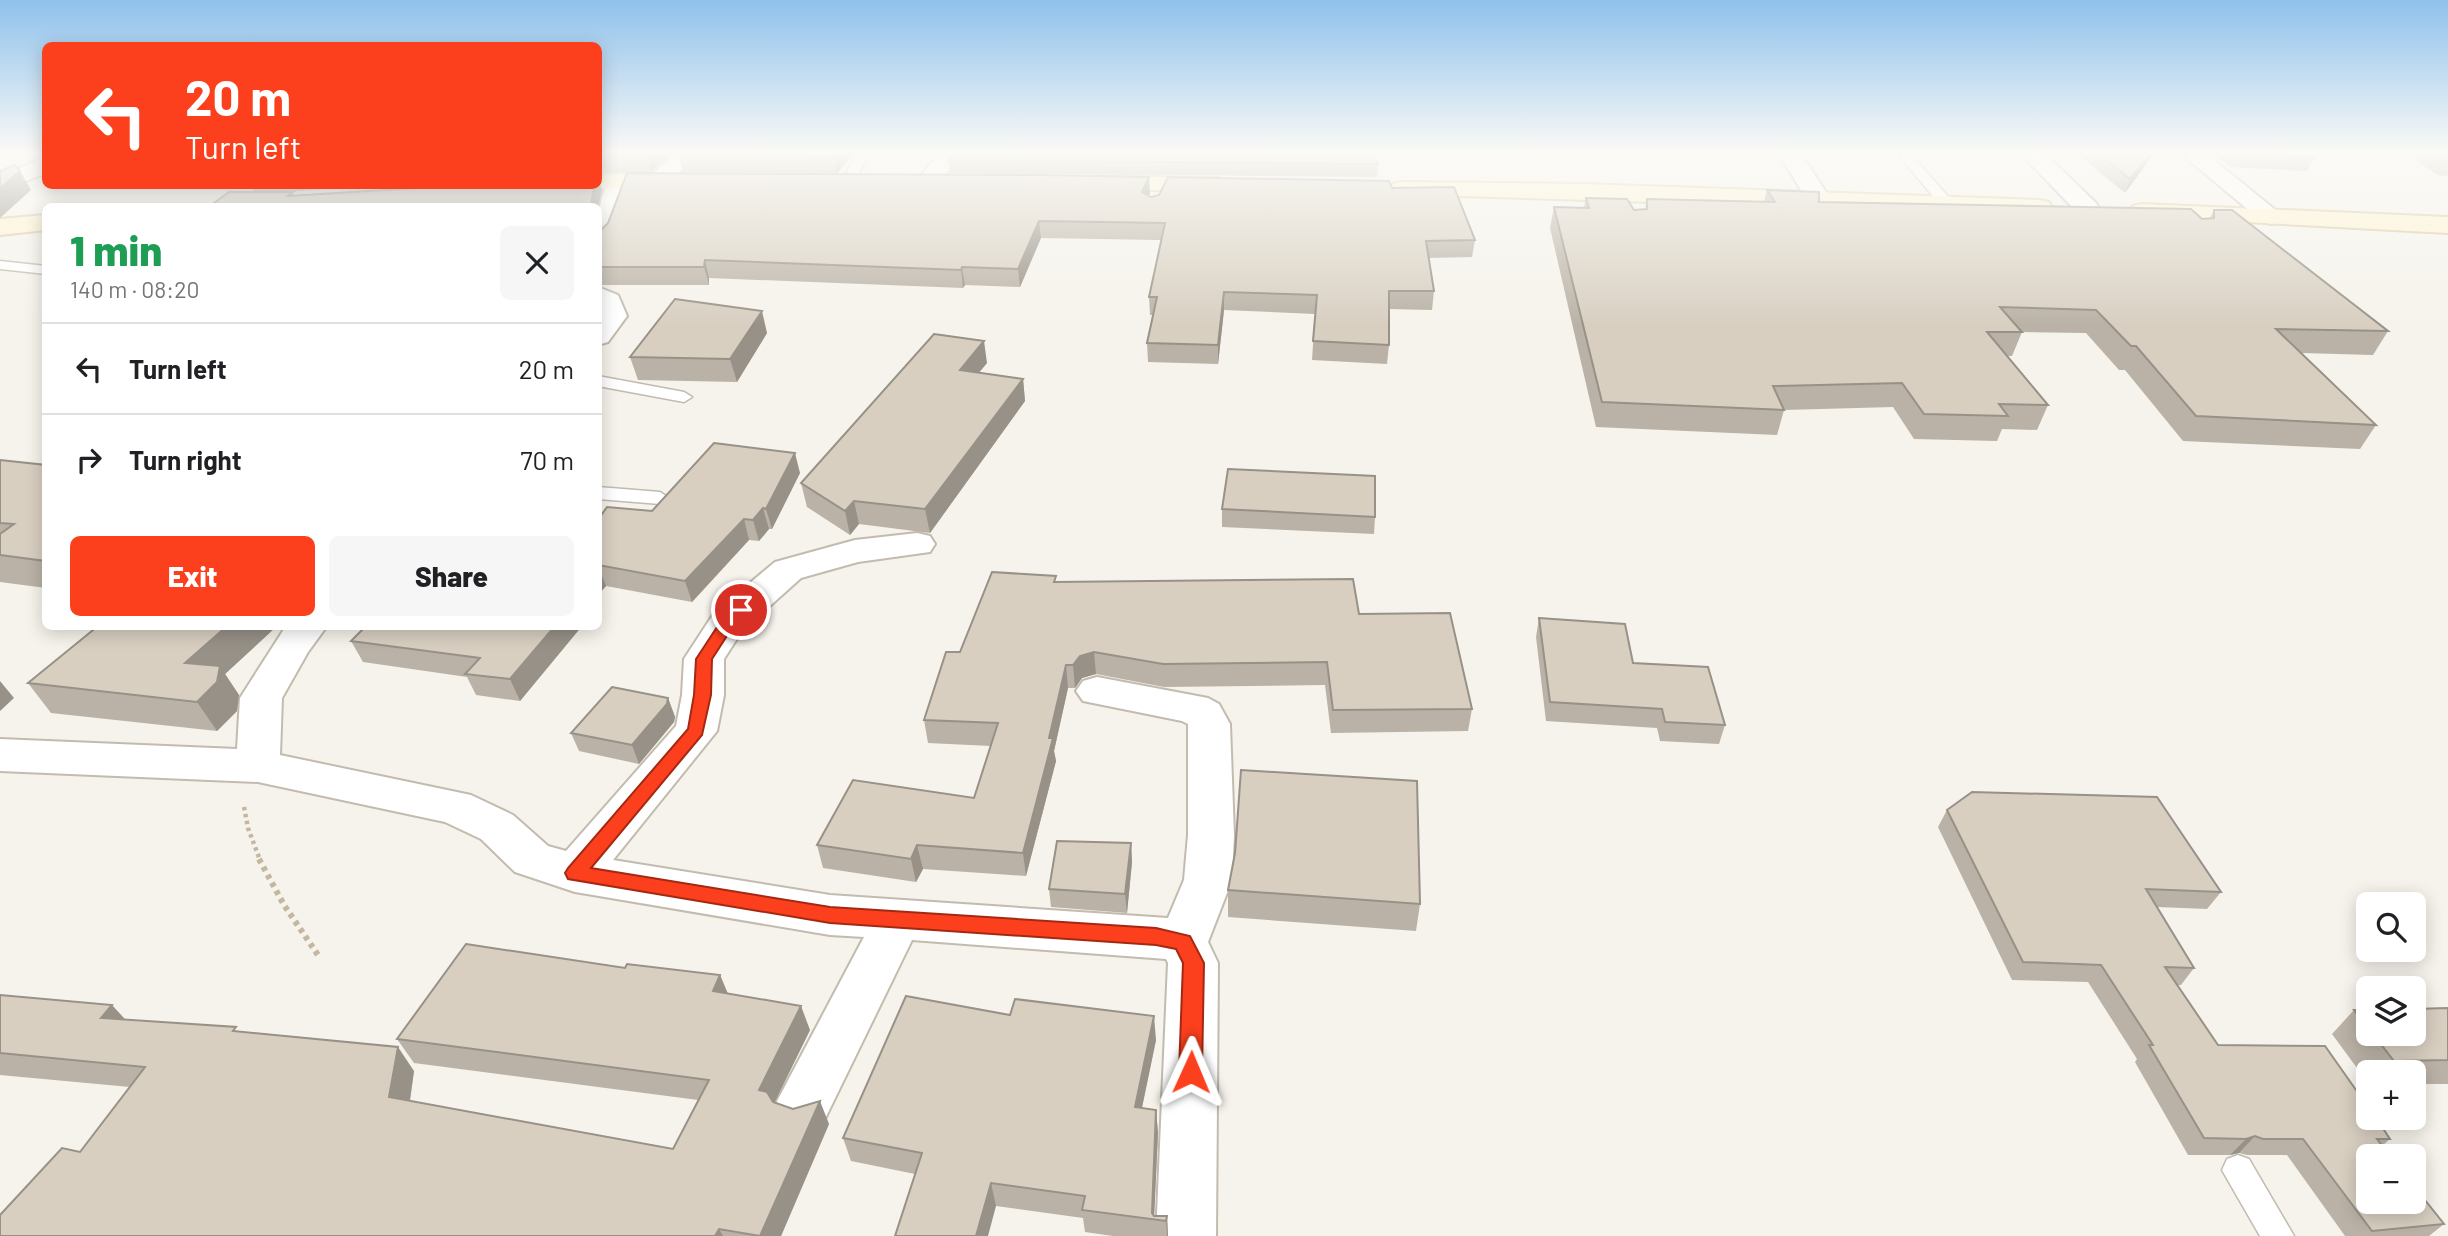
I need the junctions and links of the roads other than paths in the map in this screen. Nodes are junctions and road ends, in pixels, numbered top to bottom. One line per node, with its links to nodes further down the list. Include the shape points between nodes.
1 (2114, 210): 3 (street, via 2183,220)
2 (2263, 210): 3 (street)
3 (2272, 217): 5 (street)
4 (42, 223): 6 (street)
5 (2448, 225)
6 (4, 229)
7 (0, 265): 8 (lane)
8 (42, 270)
9 (602, 297): 10 (street, via 613,316)
10 (602, 331)
11 (602, 382): 12 (lane)
12 (684, 397)
13 (602, 493): 14 (lane)
14 (660, 498)
15 (917, 544): 20 (street, via 855,551 788,570 728,622 704,659 696,731)
16 (305, 630): 19 (street, via 261,698)
17 (1097, 691): 22 (street, via 1193,708 1204,714 1209,724 1208,880)
18 (0, 755): 19 (street)
19 (258, 766): 20 (street, via 455,807 498,827 532,859)
20 (575, 873): 21 (street, via 830,915)
21 (898, 919): 22 (street, via 1156,936); 23 (street)
22 (1182, 942): 25 (street, via 1193,963)
23 (803, 1105)
24 (2238, 1170): 26 (lane)
25 (1186, 1236)
26 (2278, 1236)

